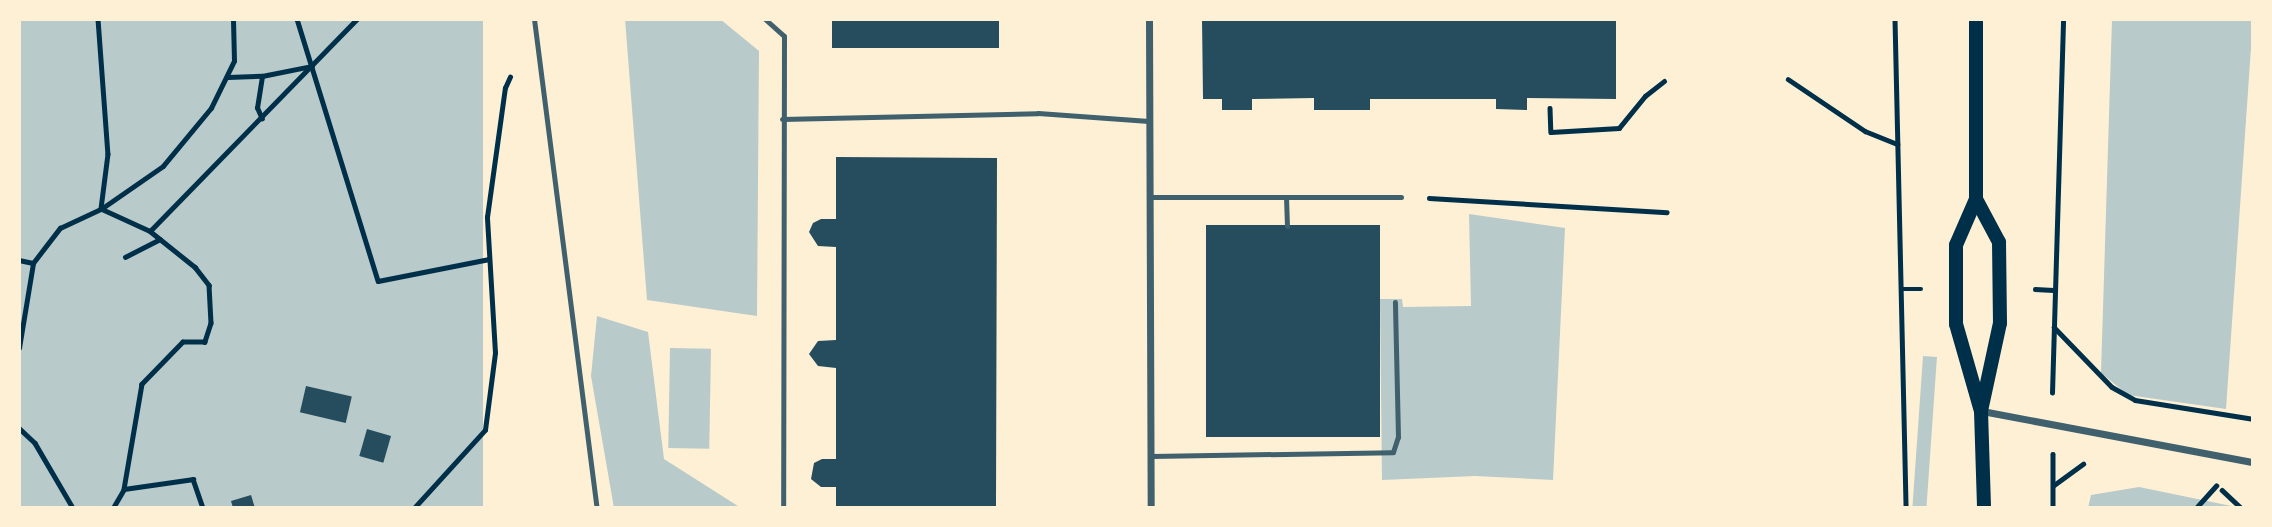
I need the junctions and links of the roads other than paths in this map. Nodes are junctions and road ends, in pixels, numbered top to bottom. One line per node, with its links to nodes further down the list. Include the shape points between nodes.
1 (765, 19): 5 (lane, via 784,36)
2 (1149, 19): 6 (street)
3 (1976, 19): 10 (main road)
4 (535, 23): 16 (lane)
5 (782, 119): 6 (lane, via 1038,113); 17 (lane)
6 (1149, 121): 7 (street)
7 (1150, 197): 8 (lane); 14 (street)
8 (1286, 197): 9 (lane); 11 (lane)
9 (1401, 197)
10 (1976, 199): 13 (main road, via 1956,245 1956,324); 13 (main road, via 1999,242 2000,323)
11 (1287, 226)
12 (1395, 302): 14 (lane, via 1398,437 1393,452)
13 (1981, 411): 15 (street); 19 (main road)
14 (1151, 456): 18 (street)
15 (2253, 462)
16 (597, 508)
17 (783, 508)
18 (1151, 508)
19 (1984, 508)

